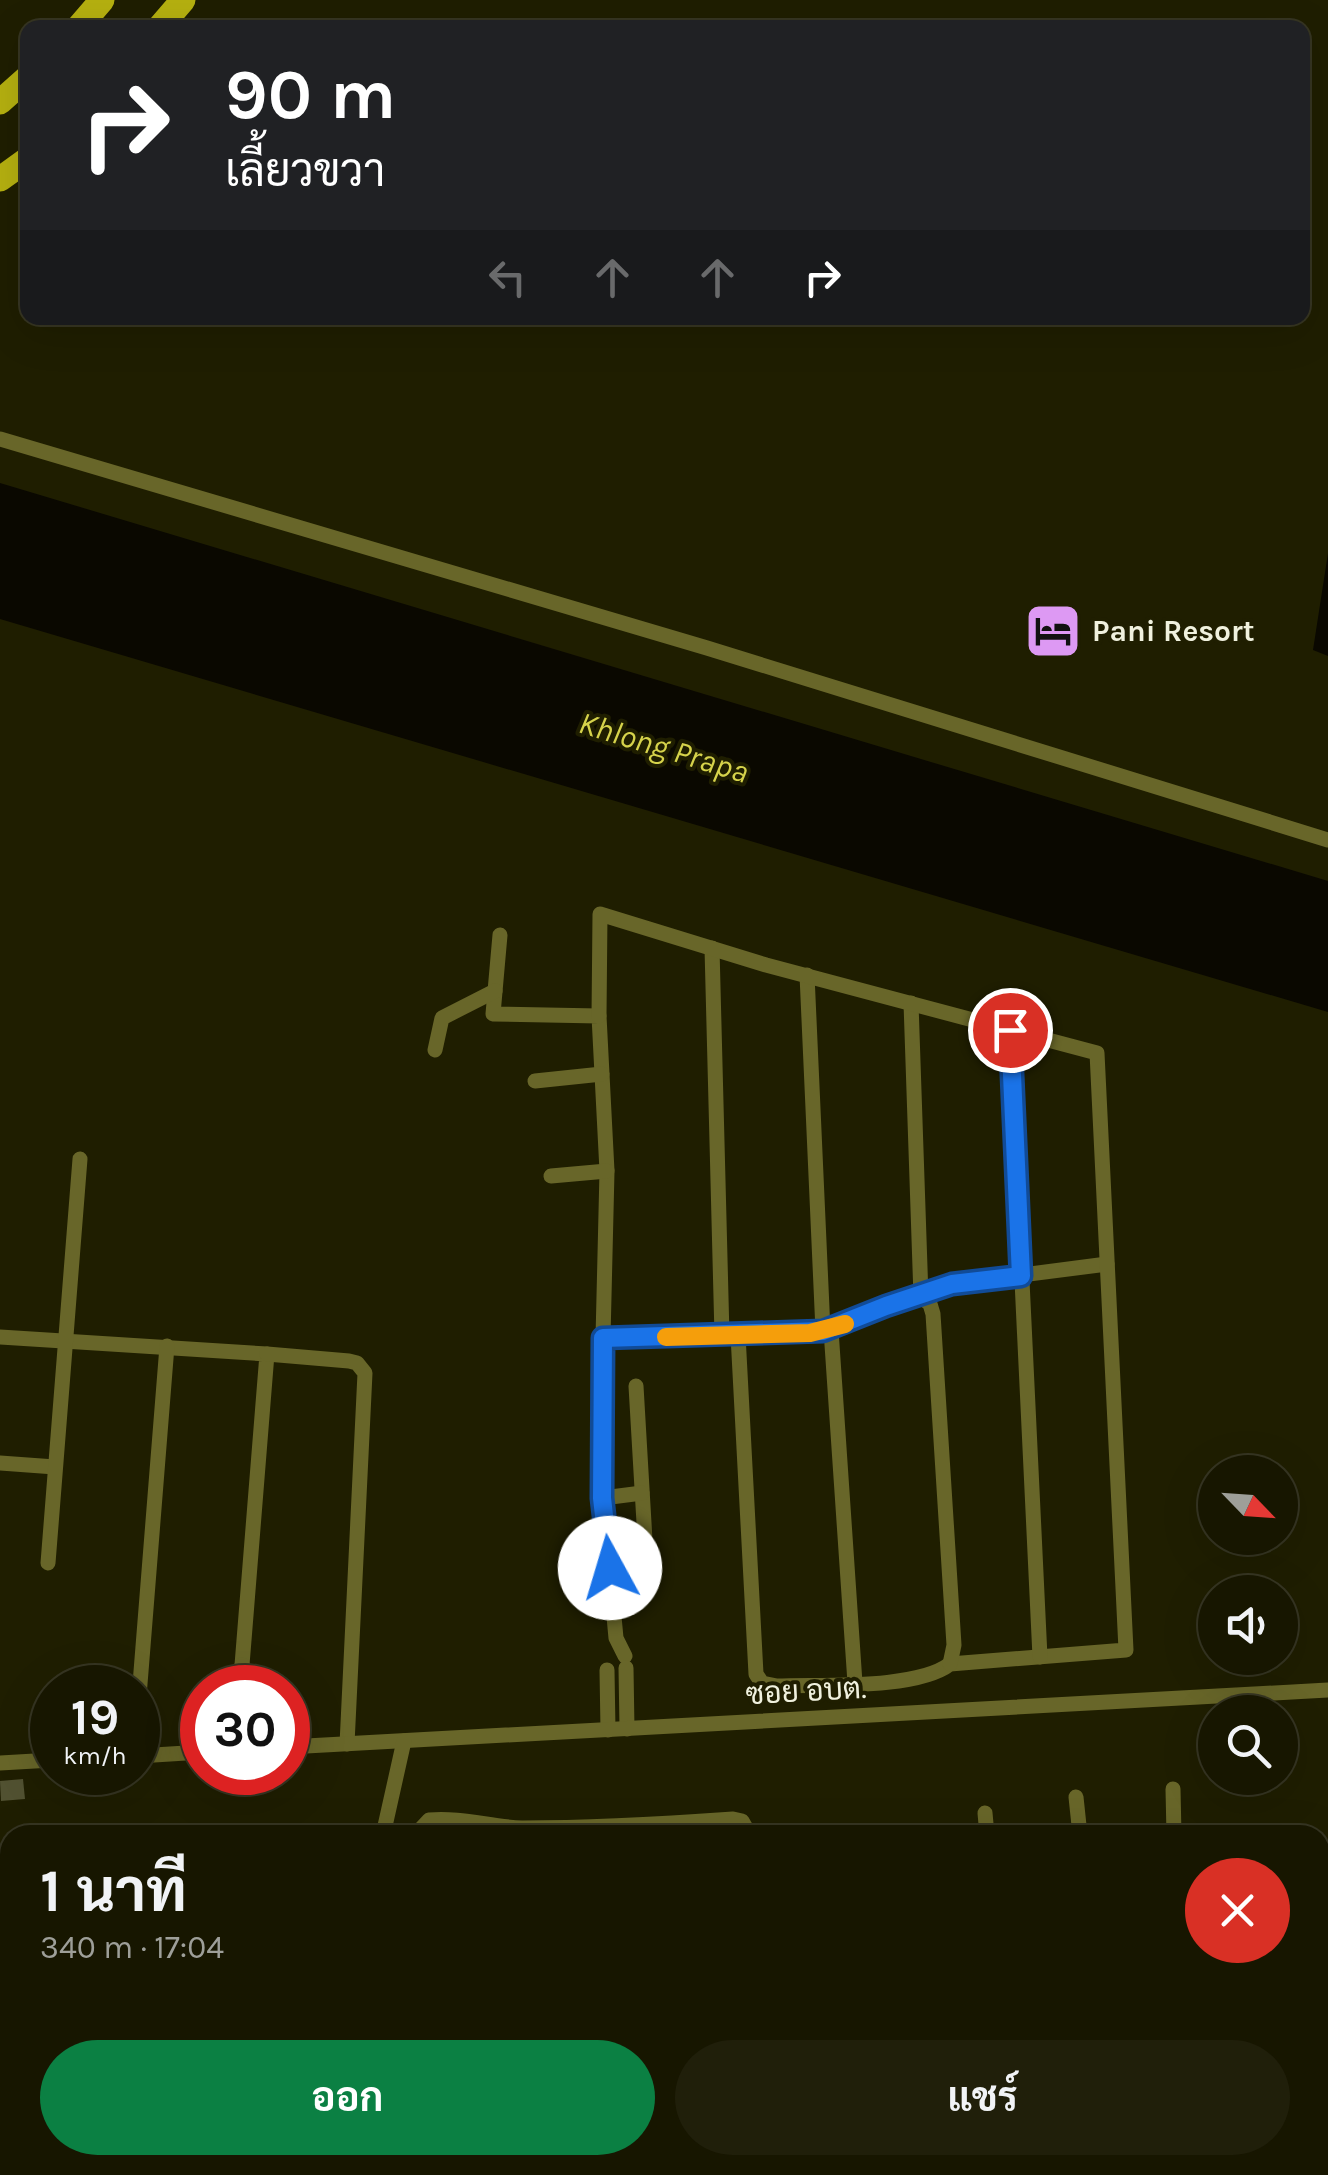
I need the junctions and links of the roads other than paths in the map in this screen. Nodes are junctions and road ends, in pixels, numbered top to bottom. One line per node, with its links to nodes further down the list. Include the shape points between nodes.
1 (102, 0): 3 (main road)
2 (183, 0): 4 (main road)
3 (85, 20)
4 (166, 20)
5 (20, 85): 6 (main road)
6 (0, 102)
7 (0, 439): 8 (street)
8 (1328, 840)
9 (500, 935): 12 (street)
10 (712, 948): 11 (street); 14 (street, via 600,914); 26 (street)
11 (807, 975): 13 (street); 25 (street)
12 (495, 990): 14 (street, via 493,1014); 16 (street, via 442,1018)
13 (911, 1003): 15 (street); 24 (street)
14 (599, 1016): 17 (street)
15 (1010, 1030): 22 (street, via 1097,1053); 23 (street)
16 (436, 1050)
17 (602, 1074): 18 (street); 20 (street)
18 (536, 1081)
19 (80, 1159): 29 (street)
20 (607, 1171): 21 (street); 28 (street)
21 (551, 1176)
22 (1107, 1264): 23 (street); 40 (street, via 1126,1650)
23 (1021, 1276): 24 (street, via 952,1284); 40 (street)
24 (922, 1297): 25 (street); 41 (street, via 934,1314)
25 (827, 1331): 26 (street); 44 (street)
26 (730, 1336): 28 (street); 44 (street, via 756,1674 777,1686)
27 (0, 1337): 29 (street)
28 (603, 1338): 36 (street)
29 (64, 1340): 30 (street); 34 (street)
30 (167, 1346): 31 (street); 42 (street)
31 (267, 1354): 43 (street); 49 (street, via 349,1361 366,1373)
32 (636, 1386): 35 (street)
33 (0, 1463): 34 (street)
34 (55, 1467): 38 (street)
35 (642, 1493): 36 (street); 37 (street)
36 (602, 1498): 39 (street)
37 (646, 1557)
38 (48, 1563)
39 (616, 1638): 46 (street, via 626,1662); 47 (street, via 608,1663)
40 (1040, 1657): 41 (street)
41 (950, 1664): 44 (street, via 908,1680)
42 (142, 1665)
43 (242, 1665)
44 (855, 1682)
45 (1328, 1690): 46 (street, ซอย อบต.)
46 (626, 1729): 47 (street, ซอย อบต.)
47 (608, 1730): 48 (street, ซอย อบต.)
48 (404, 1741): 49 (street, ซอย อบต.); 56 (street)
49 (347, 1744): 50 (street, ซอย อบต.)
50 (310, 1747)
51 (30, 1761): 52 (street)
52 (0, 1763)
53 (1172, 1789): 63 (street)
54 (1076, 1797): 62 (street)
55 (985, 1813): 61 (street)
56 (385, 1825)
57 (424, 1825): 58 (street, via 445,1818)
58 (483, 1825)
59 (692, 1825): 60 (street, via 732,1819)
60 (744, 1825)
61 (986, 1825)
62 (1079, 1825)
63 (1174, 1825)

